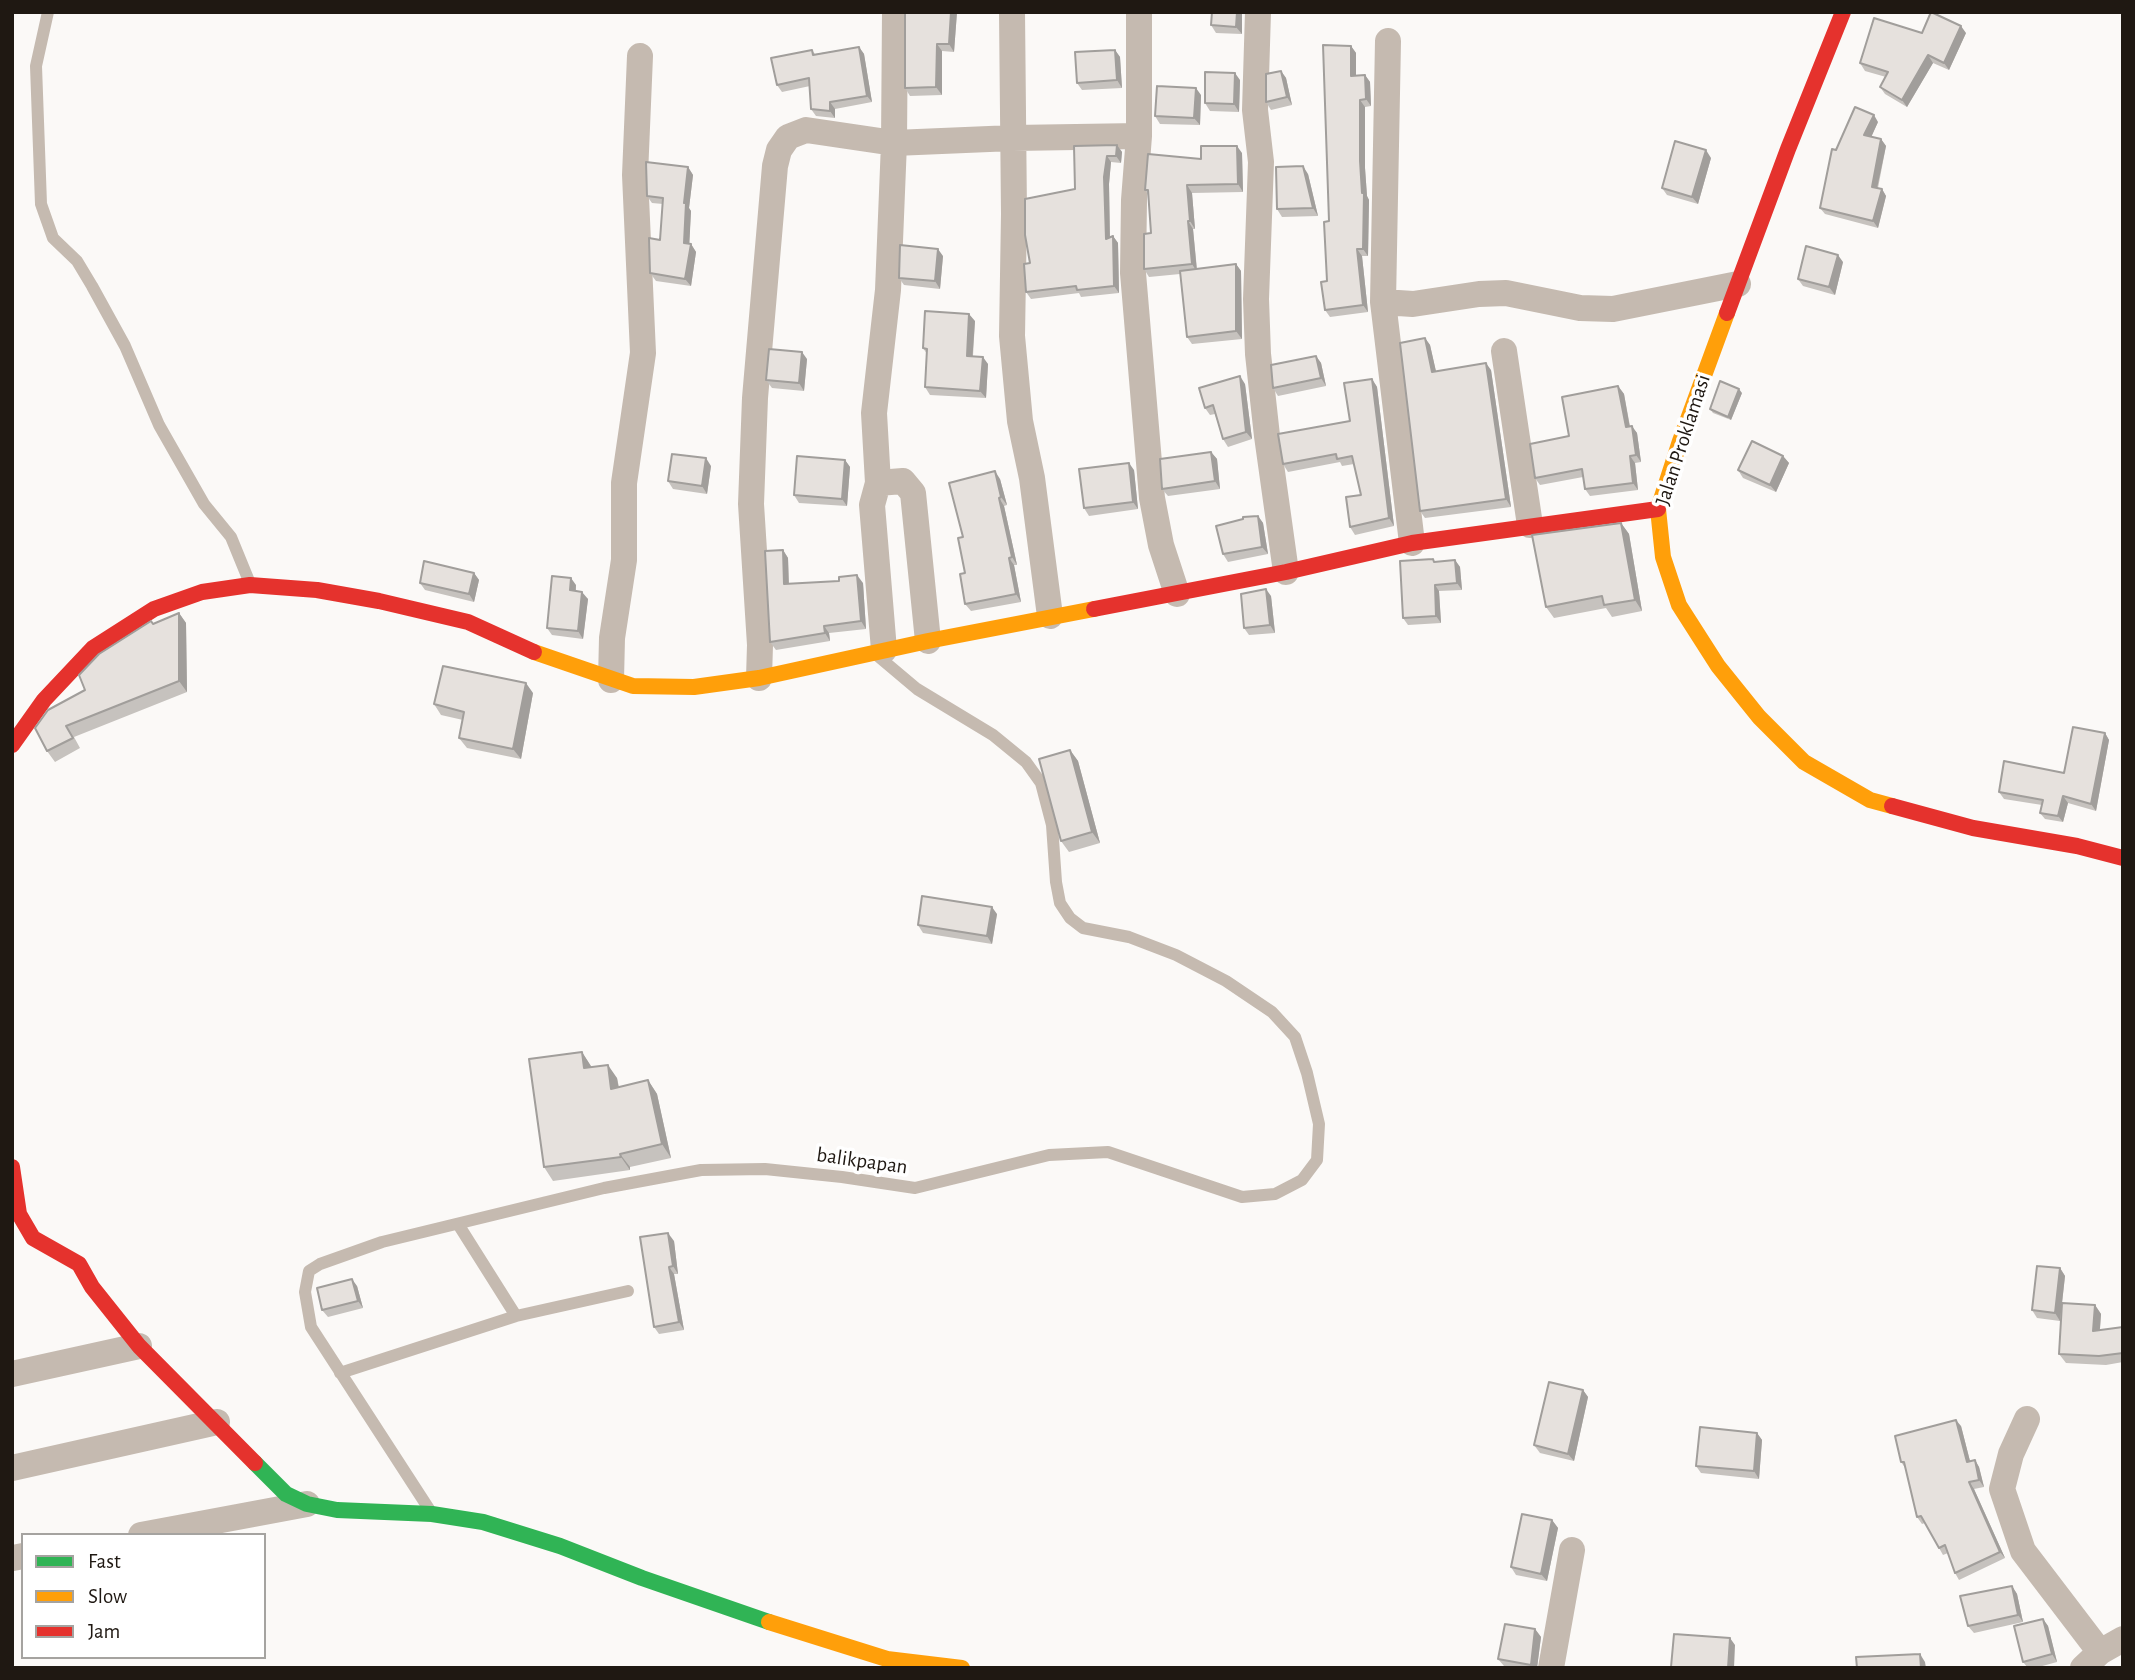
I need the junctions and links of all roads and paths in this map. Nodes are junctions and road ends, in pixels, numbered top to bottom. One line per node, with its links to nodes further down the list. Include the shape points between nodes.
1 (48, 12): 20 (lane, via 36,66 45,216 53,238 77,261 92,286 125,346 159,425 204,504 231,537)
2 (895, 12): 11 (street)
3 (1012, 12): 10 (street)
4 (1139, 12): 9 (street)
5 (1258, 12): 19 (street, via 1258,354)
6 (1843, 12): 12 (street, Jalan Proklamasi)
7 (1388, 41): 13 (street)
8 (640, 56): 26 (street, via 635,175 643,353 624,483 624,561 612,638)
9 (1139, 136): 10 (street); 21 (street, via 1133,272 1152,498)
10 (1013, 138): 11 (street); 22 (street, via 1012,336)
11 (894, 143): 15 (street, via 888,290 874,413); 25 (street, via 806,130 788,137 779,150 755,398 751,491)
12 (1738, 284): 13 (street, via 1613,309 1580,308 1506,293 1413,304); 16 (street, Jalan Proklamasi)
13 (1383, 302): 18 (street)
14 (1504, 351): 17 (street)
15 (878, 483): 23 (street, via 903,481 913,493); 24 (street, via 872,505)
16 (1658, 509): 17 (street); 28 (street, Jalan Proklamasi, via 1663,557 1679,605 1718,666 1804,762 1870,800 1973,828)
17 (1530, 525): 18 (street)
18 (1412, 543): 19 (street)
19 (1286, 572): 21 (street)
20 (250, 584): 26 (street, via 317,590 468,622); 27 (street, via 202,592 154,609 93,648 44,700)
21 (1177, 594): 22 (street)
22 (1050, 617): 23 (street)
23 (928, 641): 24 (street)
24 (879, 651): 25 (street); 30 (lane, balikpapan, via 917,689 1026,762 1041,783 1052,825 1060,903 1070,918 1083,928 1176,955 1226,981 1272,1012 1295,1038 1319,1124 1317,1160 1302,1180 1275,1194 1242,1197 1108,1152 1049,1155 915,1188 765,1169 701,1170)
25 (759, 678): 26 (street, via 694,687 633,686)
26 (611, 680)
27 (12, 745)
28 (2123, 858)
29 (12, 1167): 33 (street, via 19,1214 33,1238 79,1265)
30 (458, 1224): 32 (lane); 34 (lane, balikpapan, via 382,1242 309,1271 305,1292 311,1327)
31 (628, 1292): 32 (lane)
32 (516, 1316): 34 (lane)
33 (139, 1346): 35 (street); 37 (street)
34 (340, 1373): 40 (lane, balikpapan)
35 (12, 1374)
36 (2027, 1419): 43 (street, via 2002,1489 2023,1551)
37 (216, 1422): 38 (street); 39 (street, via 286,1494)
38 (12, 1468)
39 (307, 1504): 40 (street, via 337,1510); 41 (street)
40 (432, 1514): 44 (street, via 483,1522 547,1542 887,1660)
41 (152, 1533)
42 (1572, 1550): 45 (street)
43 (2102, 1653)
44 (962, 1668)
45 (1551, 1668)

